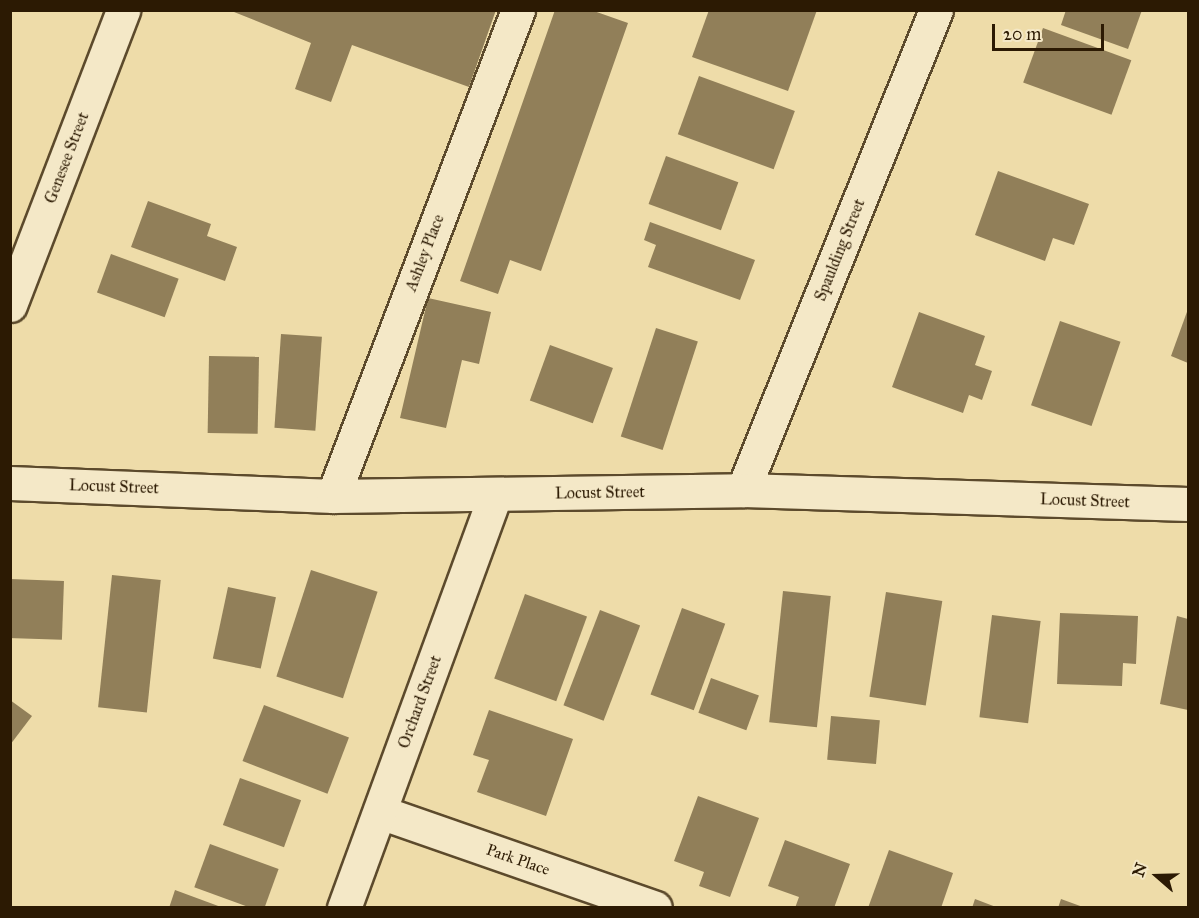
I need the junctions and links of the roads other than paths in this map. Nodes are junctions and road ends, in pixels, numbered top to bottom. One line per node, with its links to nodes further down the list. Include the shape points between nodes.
1 (123, 10): 4 (street, Genesee Street)
2 (518, 10): 7 (street, Ashley Place)
3 (936, 10): 6 (street, Spaulding Street)
4 (10, 305)
5 (10, 483): 7 (street, Locust Street)
6 (743, 490): 8 (street, Locust Street); 9 (street, Locust Street)
7 (333, 496): 8 (street, Locust Street)
8 (495, 496): 10 (street, Orchard Street)
9 (1188, 504)
10 (380, 813): 11 (street, Orchard Street); 12 (street, Park Place)
11 (344, 908)
12 (655, 908)

